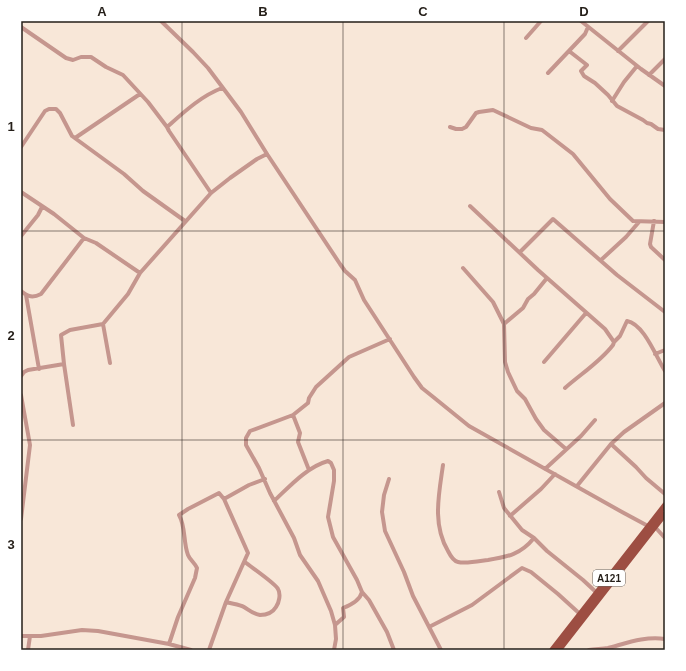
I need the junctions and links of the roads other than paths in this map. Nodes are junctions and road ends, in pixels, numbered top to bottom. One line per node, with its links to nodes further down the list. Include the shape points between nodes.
1 (161, 21): 15 (street, via 193,52)
2 (541, 21): 7 (street)
3 (581, 21): 6 (street)
4 (648, 21): 9 (street)
5 (21, 27): 16 (street, via 66,58 73,60 91,57 123,75)
6 (588, 27): 8 (street); 9 (street)
7 (526, 38)
8 (569, 51): 12 (street); 17 (street, via 587,65 581,71 583,74)
9 (618, 51): 11 (street)
10 (665, 59): 13 (street)
11 (637, 66): 13 (street); 17 (street)
12 (548, 73)
13 (649, 75): 14 (street)
14 (665, 86)
15 (222, 88): 18 (street, via 192,106); 23 (street, via 241,112)
16 (140, 94): 18 (street); 21 (street)
17 (612, 101): 20 (street, via 647,123)
18 (167, 127): 25 (street)
19 (450, 127): 30 (street, via 462,129 476,113 494,110 531,128 542,130 573,154 601,190 627,216)
20 (665, 130)
21 (75, 138): 22 (street, via 60,113 49,108); 28 (street)
22 (21, 147)
23 (267, 154): 25 (street); 46 (street, via 340,264 355,280 364,300)
24 (21, 192): 26 (street)
25 (211, 193): 28 (street)
26 (42, 206): 32 (street); 33 (street)
27 (470, 206): 34 (street)
28 (185, 221): 38 (street)
29 (654, 221): 30 (street); 31 (street); 36 (street, via 650,247)
30 (639, 222): 35 (street, via 626,238)
31 (665, 222)
32 (21, 236)
33 (84, 238): 38 (street, via 96,243); 41 (street, via 41,294 33,297)
34 (520, 252): 35 (street, via 553,219); 39 (street)
35 (601, 260): 42 (street)
36 (665, 260)
37 (463, 268): 45 (street, via 493,302)
38 (140, 273): 44 (street, via 128,294)
39 (547, 278): 43 (street); 45 (street, via 528,298 523,308)
40 (21, 290): 41 (street)
41 (26, 295): 53 (street)
42 (665, 312)
43 (586, 313): 47 (street, via 605,329); 50 (street)
44 (103, 324): 51 (street); 52 (street, via 70,330 61,335)
45 (504, 324): 63 (street, via 506,362 512,382 544,430)
46 (390, 339): 59 (street, via 349,357 316,387 308,403); 65 (street, via 418,382 442,405 469,426)
47 (614, 342): 49 (street, via 620,336 626,321 630,321 641,330); 56 (street, via 601,359)
48 (665, 350): 49 (street)
49 (655, 354): 54 (street)
50 (544, 362)
51 (110, 363)
52 (64, 364): 53 (street); 61 (street)
53 (39, 369): 55 (street, via 24,372)
54 (665, 371)
55 (21, 376)
56 (565, 388)
57 (21, 395): 78 (street, via 30,445)
58 (665, 402): 62 (street)
59 (293, 415): 66 (street, via 300,433 298,442); 68 (street, via 250,431 246,438 246,445)
60 (595, 420): 63 (street)
61 (73, 425)
62 (611, 444): 70 (street); 72 (street)
63 (566, 449): 65 (street)
64 (443, 465): 80 (street, via 438,500 439,529 445,545 455,560 475,562 507,557 522,549)
65 (545, 469): 67 (street)
66 (309, 470): 74 (street); 83 (street, via 328,462 333,465 334,481 328,517 330,528)
67 (555, 474): 70 (street); 77 (street)
68 (265, 479): 73 (street); 74 (street)
69 (389, 479): 88 (street, via 382,512 385,531)
70 (577, 486): 79 (street)
71 (499, 492): 77 (street, via 504,508)
72 (665, 494)
73 (224, 499): 82 (street, via 241,540 248,550); 92 (street, via 219,493 179,515 183,522 188,557 197,568)
74 (274, 501): 87 (street, via 300,555 318,581)
75 (665, 505): 79 (main road, A121)
76 (665, 514): 79 (main road, A121)
77 (510, 516): 80 (street, via 522,530)
78 (21, 519)
79 (651, 527): 81 (street); 84 (main road, A121); 101 (main road, A121)
80 (534, 538): 84 (street)
81 (665, 538)
82 (245, 562): 85 (street); 85 (street, via 278,589 278,604 274,611 260,615 243,606)
83 (362, 592): 87 (street, via 355,601 343,608 344,617); 98 (street, via 383,625)
84 (597, 592): 86 (main road, A121)
85 (226, 602): 96 (street)
86 (580, 614): 88 (street, via 531,572 522,568 472,605); 100 (main road, A121)
87 (335, 625): 97 (street)
88 (428, 627): 99 (street)
89 (21, 636): 90 (street)
90 (30, 636): 92 (street, via 98,630); 94 (street)
91 (665, 639): 102 (street, via 652,638)
92 (170, 644): 93 (street)
93 (174, 648): 95 (street)
94 (28, 650)
95 (191, 650)
96 (209, 650)
97 (334, 650)
98 (394, 650)
99 (441, 650)
100 (552, 650)
101 (559, 650)
102 (589, 650)

